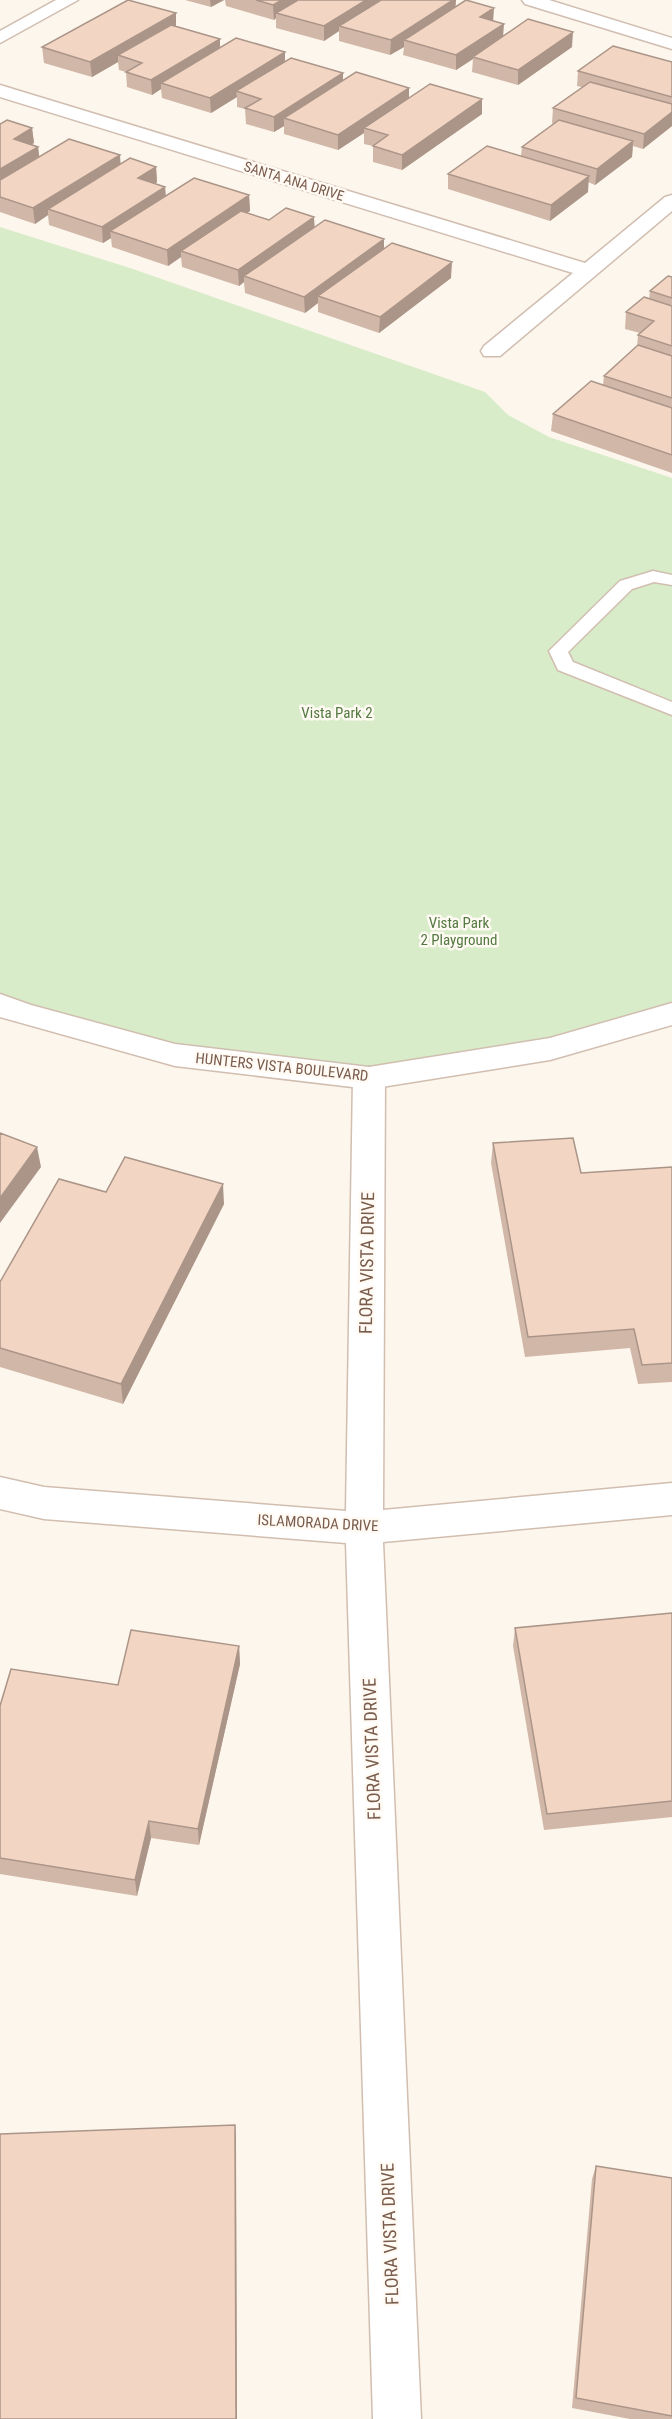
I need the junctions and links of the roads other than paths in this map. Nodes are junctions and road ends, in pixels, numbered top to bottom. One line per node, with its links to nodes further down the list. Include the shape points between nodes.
1 (69, 0): 3 (street)
2 (531, 0): 4 (street)
3 (0, 38)
4 (672, 44)
5 (0, 91): 7 (street, SANTA ANA DRIVE)
6 (672, 201): 7 (street)
7 (588, 271): 8 (street)
8 (492, 351)
9 (672, 580): 10 (lane, via 653,576 626,585 558,651 565,666)
10 (672, 709)
11 (0, 1005): 13 (street, HUNTERS VISTA BOULEVARD, via 175,1055)
12 (672, 1014): 13 (street, HUNTERS VISTA BOULEVARD, via 550,1049)
13 (369, 1078): 16 (street, FLORA VISTA DRIVE)
14 (0, 1493): 16 (street, ISLAMORADA DRIVE, via 44,1503)
15 (672, 1499): 16 (street, ISLAMORADA DRIVE)
16 (364, 1528): 17 (street, FLORA VISTA DRIVE)
17 (397, 2419)

